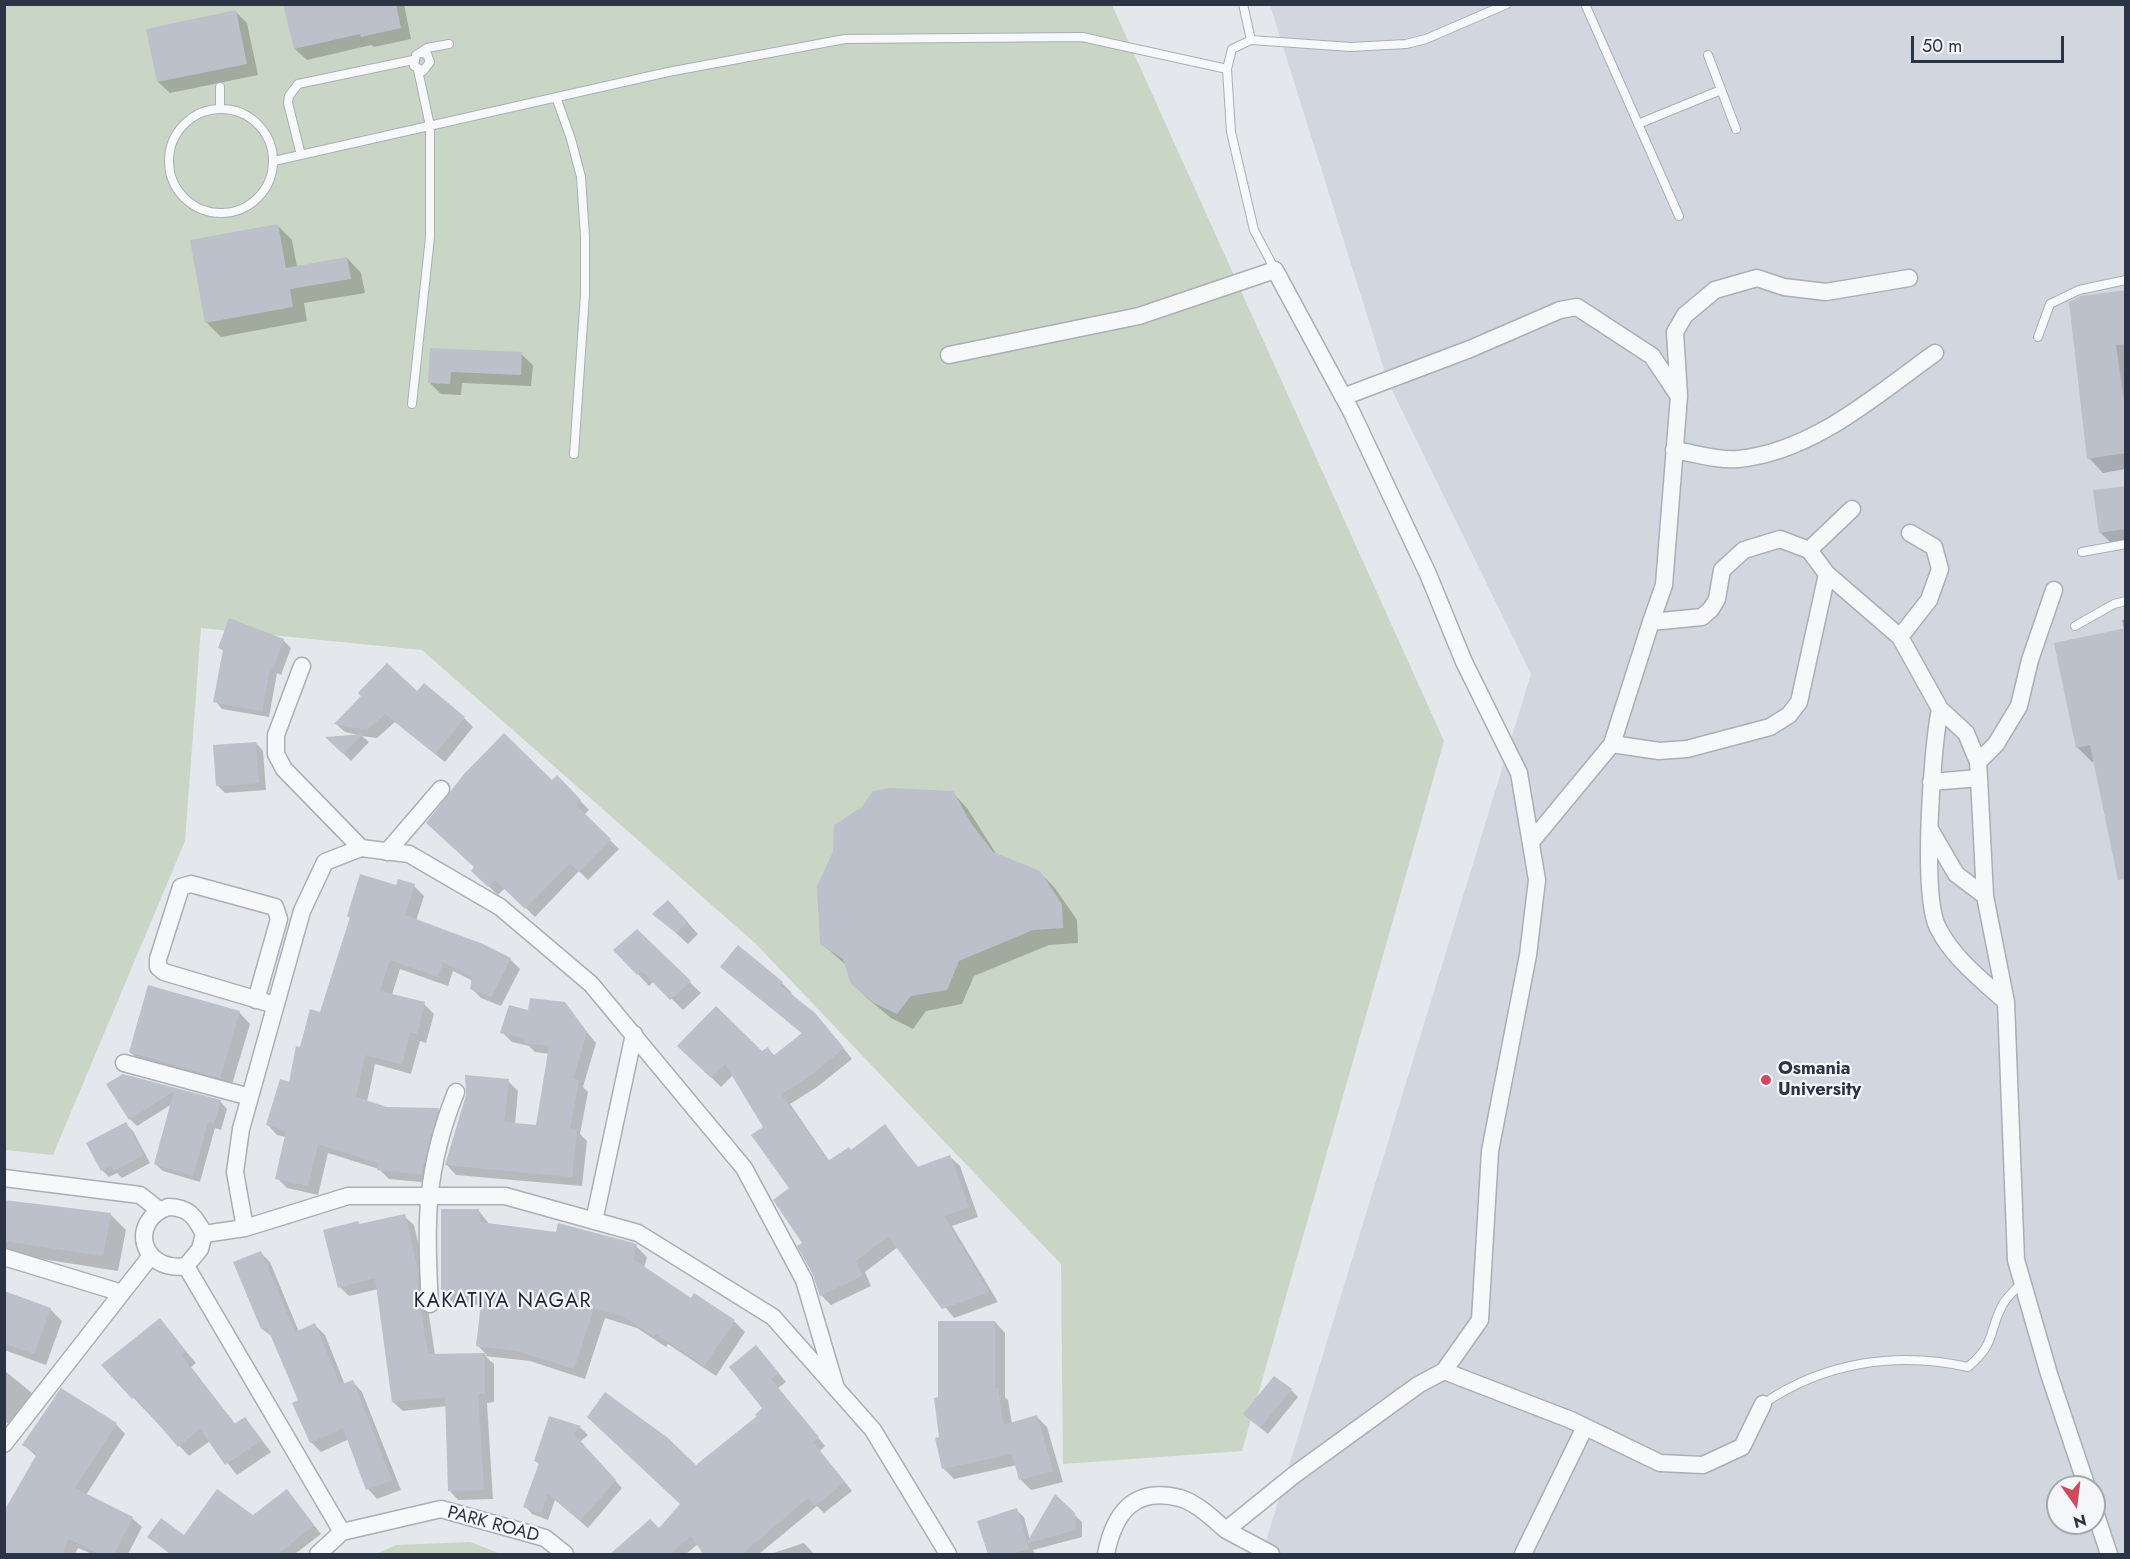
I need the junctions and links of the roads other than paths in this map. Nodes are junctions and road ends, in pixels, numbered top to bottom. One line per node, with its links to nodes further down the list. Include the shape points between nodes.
1 (1243, 4): 4 (lane)
2 (1507, 4): 4 (lane, via 1406,44 1351,47)
3 (1585, 4): 15 (lane)
4 (1251, 40): 9 (lane, via 1232,49)
5 (449, 44): 6 (lane, via 426,48)
6 (421, 53): 8 (lane); 10 (lane, via 430,62 426,69)
7 (1708, 55): 12 (lane)
8 (413, 60): 10 (lane); 18 (lane, via 298,84 288,103)
9 (1227, 69): 13 (lane, via 1082,37 845,39 668,72); 23 (lane, via 1231,132 1254,230)
10 (418, 70): 16 (lane)
11 (220, 87): 14 (lane)
12 (1721, 90): 15 (lane); 17 (lane)
13 (556, 98): 16 (lane); 33 (lane, via 581,177 585,236)
14 (220, 109): 19 (lane, via 251,118 267,137); 20 (lane, via 189,120 171,148 169,164 173,182 182,196 197,207)
15 (1638, 124): 21 (lane)
16 (430, 126): 18 (lane); 31 (lane, via 430,237)
17 (1737, 129)
18 (301, 155): 19 (lane)
19 (274, 161): 20 (lane, via 271,179 262,194 248,206)
20 (224, 213): 22 (lane)
21 (1679, 216)
22 (225, 223)
23 (1275, 270): 28 (street, via 1139,316); 30 (street)
24 (1909, 278): 29 (street, via 1826,292 1784,287 1756,278 1715,290 1685,315 1675,332)
25 (2126, 280): 26 (lane, via 2079,290 2049,304)
26 (2038, 337)
27 (1935, 353): 32 (street, via 1832,426 1772,452 1736,459)
28 (948, 355)
29 (1679, 396): 30 (street, via 1652,356 1577,307 1560,310); 32 (street)
30 (1343, 397): 52 (street, via 1519,773)
31 (412, 404)
32 (1674, 450): 42 (street, via 1664,585)
33 (574, 454)
34 (1852, 509): 37 (street)
35 (1910, 533): 44 (street, via 1934,547 1940,569 1929,600)
36 (2126, 544): 38 (lane)
37 (1809, 550): 39 (street); 42 (street, via 1780,539 1744,550 1722,570 1717,599 1707,614)
38 (2082, 552)
39 (1827, 574): 44 (street); 47 (street, via 1799,702 1789,716 1770,727 1688,749 1659,751)
40 (2054, 590): 48 (street, via 2019,706)
41 (2126, 601): 43 (lane)
42 (1651, 621): 47 (street)
43 (2075, 626)
44 (1900, 637): 46 (street)
45 (302, 666): 53 (street, via 276,735 276,754 284,769)
46 (1940, 709): 48 (street, via 1966,733); 49 (street)
47 (1612, 744): 52 (street)
48 (1979, 770): 49 (street); 55 (street)
49 (1931, 782): 51 (street)
50 (441, 789): 54 (street)
51 (1930, 830): 55 (street, via 1956,874); 57 (street, via 1931,890 1937,927 1957,957)
52 (1531, 842): 75 (street, via 1537,880 1528,956 1490,1151 1480,1320)
53 (361, 848): 54 (street); 58 (street, via 325,862 302,910)
54 (387, 852): 59 (street, via 409,854 500,907 591,984)
55 (1985, 896): 57 (street)
56 (256, 1000): 56 (street, via 158,967 181,887 190,884 278,911); 58 (street)
57 (2006, 1002): 72 (street, via 2016,1260)
58 (275, 1005): 62 (street)
59 (634, 1034): 66 (street); 76 (street, via 744,1168 804,1280)
60 (124, 1063): 62 (street)
61 (456, 1092): 64 (street, via 440,1131)
62 (250, 1097): 67 (street, via 236,1172)
63 (4, 1178): 65 (street, via 140,1195)
64 (428, 1196): 66 (street, via 505,1196); 67 (street, via 348,1196); 74 (street)
65 (159, 1210): 68 (street, via 186,1210); 70 (street, via 149,1219 145,1231)
66 (594, 1221): 76 (street, via 638,1233 773,1317)
67 (245, 1228): 68 (street)
68 (204, 1234): 71 (street, via 200,1249)
69 (4, 1257): 73 (street)
70 (150, 1257): 71 (street, via 172,1268); 73 (street)
71 (186, 1266): 82 (street)
72 (2022, 1282): 77 (lane, via 2003,1304 1993,1338 1968,1367 1923,1359 1848,1365 1789,1386); 80 (street)
73 (122, 1293): 79 (street)
74 (430, 1304)
75 (1444, 1371): 78 (street); 81 (street, via 1408,1392 1294,1475)
76 (836, 1388): 86 (street, via 873,1430)
77 (1763, 1404): 78 (street, via 1742,1448 1703,1465 1660,1463)
78 (1586, 1427): 89 (street)
79 (4, 1444)
80 (2083, 1475)
81 (1226, 1530): 87 (street, via 1203,1510 1180,1498 1148,1497 1125,1508 1111,1529); 88 (street)
82 (342, 1532): 84 (street, PARK ROAD); 85 (street, PARK ROAD, via 441,1509 545,1538)
83 (2103, 1535): 90 (street)
84 (318, 1554)
85 (565, 1554)
86 (948, 1554)
87 (1106, 1554)
88 (1271, 1554)
89 (1523, 1554)
90 (2109, 1554)

